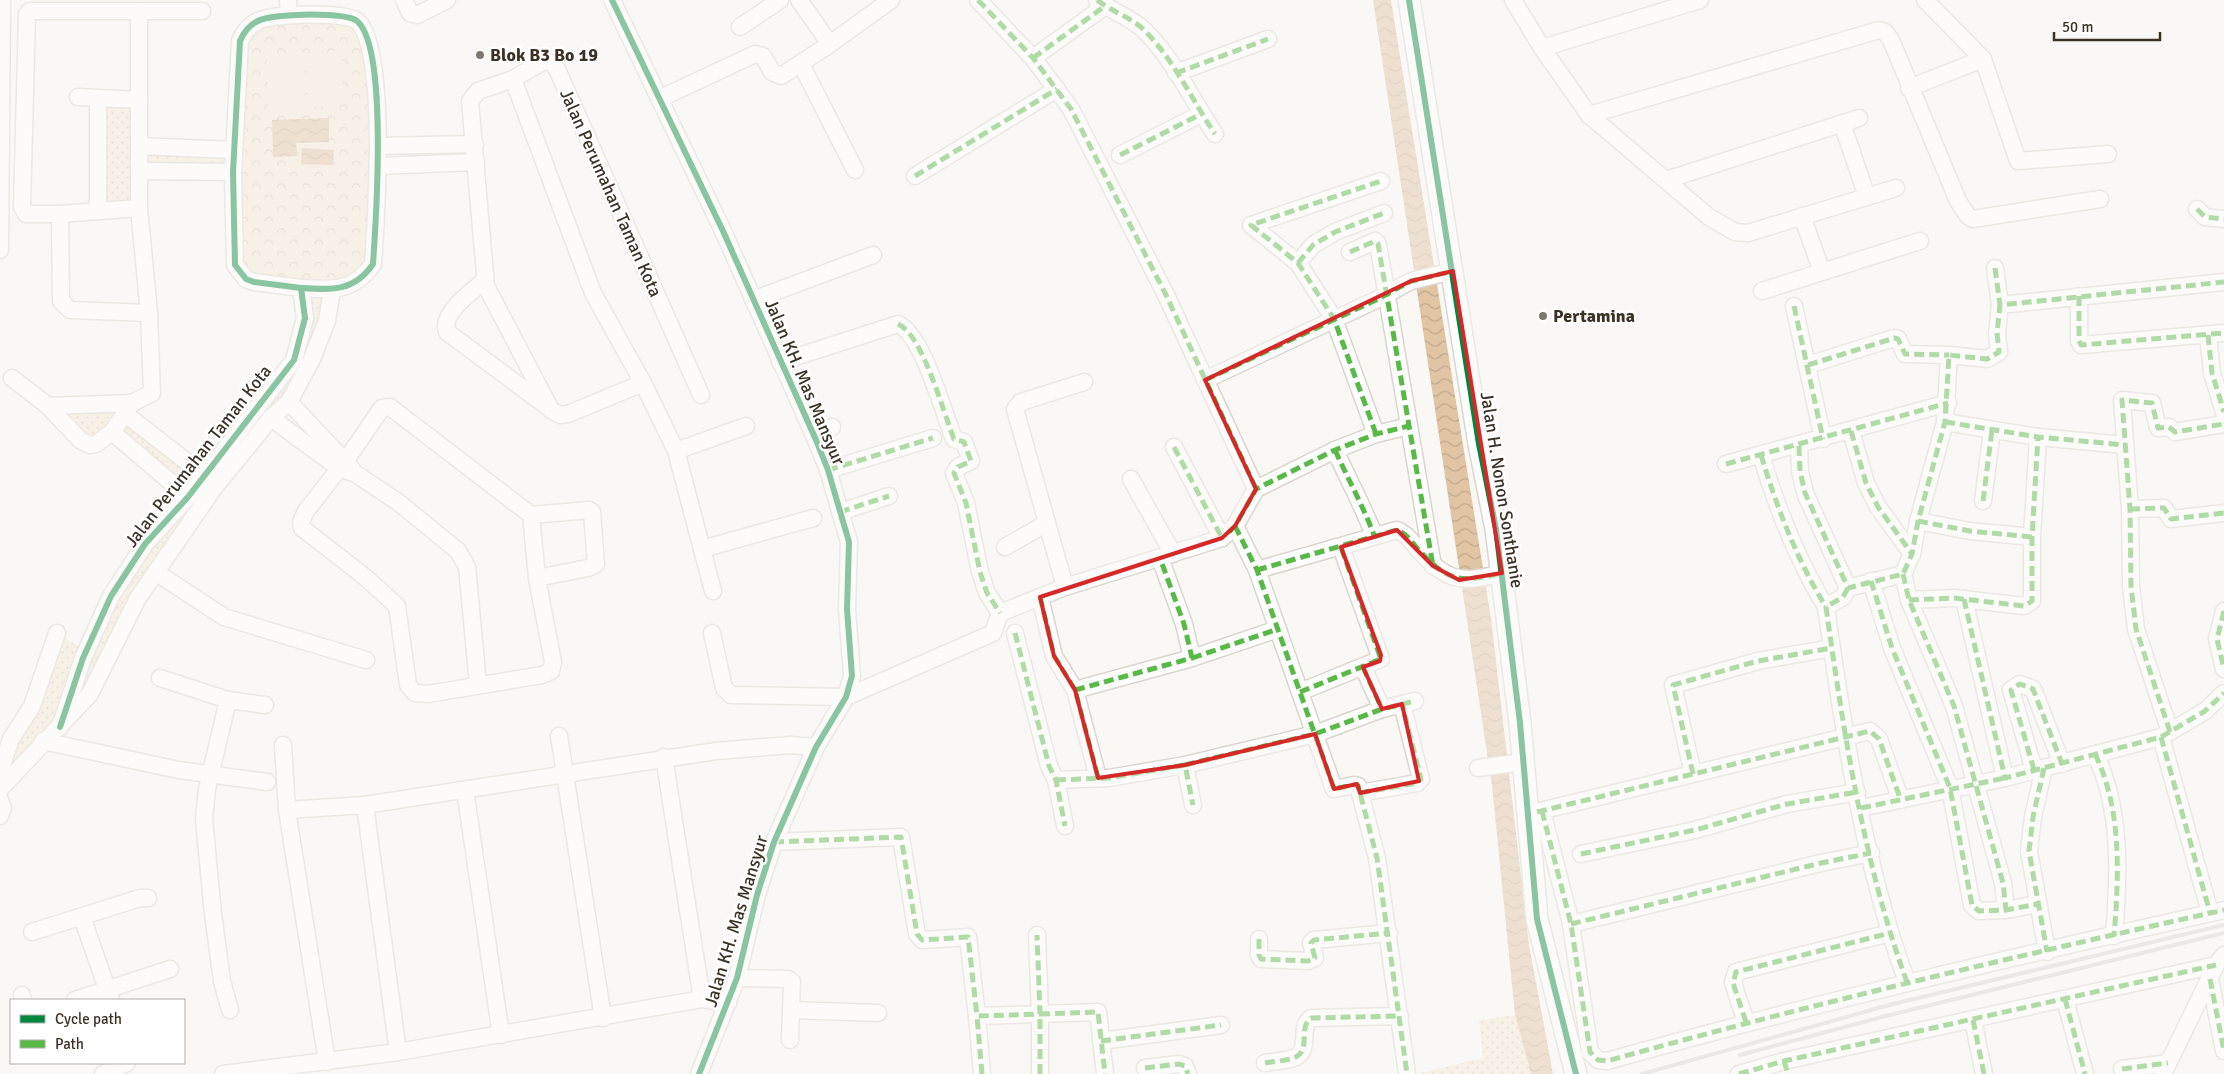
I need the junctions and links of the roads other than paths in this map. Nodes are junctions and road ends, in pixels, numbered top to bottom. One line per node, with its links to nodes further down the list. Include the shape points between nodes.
1 (404, 0): 2 (street, via 410,13 417,15)
2 (446, 0)
3 (612, 0): 32 (street, Jalan KH. Mas Mansyur)
4 (780, 0): 18 (street)
5 (799, 0): 20 (street)
6 (891, 0): 20 (street)
7 (978, 0): 22 (street)
8 (1409, 0): 70 (street, Jalan H. Nonon Sonthanie)
9 (1513, 0): 21 (street)
10 (1700, 0): 21 (street)
11 (1925, 0): 23 (street)
12 (2, 1): 24 (street)
13 (1101, 3): 22 (street); 26 (street, via 1142,27)
14 (309, 7): 15 (street); 41 (street, via 355,19 363,27 371,49)
15 (289, 8): 42 (street, via 254,20 240,41)
16 (139, 11): 17 (street); 33 (street); 60 (street, via 27,13 22,207 26,214)
17 (202, 11)
18 (740, 27)
19 (1268, 39): 26 (street)
20 (830, 44): 25 (street)
21 (1542, 48): 35 (street)
22 (1033, 58): 29 (street)
23 (1983, 59): 28 (street); 43 (street, via 2018,161)
24 (1, 64): 64 (street)
25 (801, 64): 32 (street, via 781,76 772,72 763,56 755,54); 47 (street)
26 (1176, 73): 34 (street)
27 (513, 78): 39 (street, Jalan Perumahan Taman Kota, via 484,87 473,95 470,102); 90 (street, via 587,280); 91 (street, Jalan Perumahan Taman Kota, via 544,61 557,69)
28 (1910, 88): 35 (street, via 1891,40 1880,30); 55 (street, via 1958,201 1973,219)
29 (1057, 89): 50 (street); 88 (street, via 1071,109 1131,224)
30 (78, 97): 31 (street)
31 (98, 98): 33 (street); 58 (street)
32 (661, 98): 78 (street, Jalan KH. Mas Mansyur)
33 (139, 100): 40 (street)
34 (1202, 114): 38 (street); 44 (street)
35 (1589, 115): 51 (street)
36 (1859, 118): 37 (street)
37 (1842, 123): 51 (street); 54 (street)
38 (1215, 134)
39 (475, 144): 41 (street); 45 (street, Jalan Perumahan Taman Kota)
40 (139, 146): 42 (street); 48 (street)
41 (379, 146): 46 (street)
42 (234, 150): 49 (street)
43 (2108, 154)
44 (1120, 155)
45 (476, 162): 46 (street); 71 (street, Jalan Perumahan Taman Kota)
46 (379, 166): 74 (street, via 373,264 358,281)
47 (855, 170)
48 (139, 171): 49 (street); 56 (street)
49 (233, 172): 73 (street, via 235,265 246,279 254,282)
50 (915, 176)
51 (1666, 180): 61 (street, via 1709,217 1735,232 1748,233)
52 (1382, 181): 67 (street, via 1252,225)
53 (1896, 188): 54 (street)
54 (1867, 196): 61 (street)
55 (2100, 199)
56 (139, 208): 58 (street); 81 (street)
57 (2197, 209): 62 (street, via 2205,217)
58 (98, 211): 60 (street)
59 (1384, 213): 67 (street, via 1335,232 1313,245)
60 (60, 214): 81 (street, via 61,301 64,307 70,310)
61 (1802, 216): 69 (street)
62 (2224, 219)
63 (1920, 241): 69 (street)
64 (0, 250)
65 (1350, 252): 76 (street, via 1376,241)
66 (872, 255): 78 (street)
67 (1298, 263): 82 (street)
68 (1995, 268): 79 (street)
69 (1822, 272): 75 (street)
70 (1446, 273): 76 (street, via 1412,281); 147 (street, Jalan H. Nonon Sonthanie, via 1464,352)
71 (484, 281): 96 (street); 96 (street, via 447,319 447,332)
72 (2224, 282): 77 (street)
73 (301, 288): 74 (street); 121 (street, Jalan Perumahan Taman Kota, via 306,318 294,360)
74 (332, 290): 92 (street, Jalan Perumahan Taman Kota, via 327,321 312,359)
75 (1762, 291)
76 (1387, 294): 82 (street); 103 (street)
77 (2079, 296): 79 (street); 83 (street, via 2081,345)
78 (753, 300): 85 (street, Jalan KH. Mas Mansyur)
79 (2000, 305): 84 (street, via 1999,352 1987,359)
80 (1794, 306): 86 (street)
81 (149, 312): 95 (street, via 152,393)
82 (1334, 319): 88 (street); 107 (street)
83 (2216, 334): 97 (street, via 2212,373)
84 (1949, 355): 86 (street, via 1905,354 1898,339 1894,338); 93 (street)
85 (780, 362): 111 (street, Jalan KH. Mas Mansyur); 158 (street, via 898,324 912,335 954,439 964,442 970,456 971,461 958,467 954,473 966,503 980,572 987,593)
86 (1808, 365): 110 (street)
87 (12, 378): 94 (street)
88 (1205, 380): 123 (street)
89 (1084, 382): 133 (street, via 1021,402 1015,409)
90 (643, 383): 96 (street, via 568,414 560,415); 116 (street)
91 (701, 395)
92 (289, 402): 98 (street, Jalan Perumahan Taman Kota); 118 (street)
93 (1948, 403): 99 (street); 105 (street)
94 (48, 406): 95 (street); 106 (street, via 86,444 96,444)
95 (128, 408): 106 (street); 121 (street)
96 (551, 410)
97 (2224, 412)
98 (271, 418): 118 (street); 145 (street, Jalan Perumahan Taman Kota, via 214,488)
99 (1946, 422): 104 (street); 132 (street)
100 (2224, 424): 112 (street, via 2175,432 2169,427 2158,428 2152,403 2124,398)
101 (746, 426): 116 (street)
102 (832, 426): 111 (street)
103 (1409, 426): 107 (street); 143 (street)
104 (1992, 430): 108 (street); 126 (street)
105 (1851, 431): 110 (street); 141 (street, via 1866,483)
106 (112, 432): 125 (street)
107 (1376, 434): 115 (street)
108 (2038, 437): 112 (street); 136 (street)
109 (933, 438): 120 (street)
110 (1823, 439): 114 (street)
111 (816, 440): 120 (street, Jalan KH. Mas Mansyur)
112 (2125, 444): 127 (street)
113 (1174, 446): 137 (street)
114 (1799, 446): 117 (street); 151 (street, via 1805,493)
115 (1335, 450): 123 (street); 135 (street)
116 (676, 451): 140 (street)
117 (1760, 455): 119 (street); 156 (street, via 1795,548)
118 (342, 464): 130 (street, via 382,408 390,406); 169 (street, via 398,502 458,551 467,567); 169 (street, via 303,515 302,528 397,606 408,685 415,693 428,694)
119 (1726, 464)
120 (828, 470): 128 (street, Jalan KH. Mas Mansyur)
121 (204, 475): 125 (street, Jalan Perumahan Taman Kota)
122 (1131, 479): 142 (street)
123 (1256, 489): 134 (street)
124 (889, 496): 128 (street)
125 (188, 497): 177 (street, Jalan Perumahan Taman Kota, via 145,544 111,596 83,658)
126 (1983, 501)
127 (2130, 509): 129 (street, via 2164,508 2171,519); 179 (street, via 2131,586 2136,629)
128 (840, 512): 173 (street, Jalan KH. Mas Mansyur, via 850,542 847,615 853,668)
129 (2224, 513)
130 (531, 515): 148 (street); 148 (street, via 589,510 593,520 596,564)
131 (813, 518): 140 (street)
132 (1918, 521): 136 (street, via 1970,531); 141 (street)
133 (1047, 523): 138 (street); 150 (street)
134 (1235, 526): 137 (street); 144 (street)
135 (1374, 535): 139 (street); 143 (street, via 1401,531)
136 (2032, 537): 154 (street, via 2031,603 2024,606)
137 (1222, 538): 142 (street)
138 (1005, 547)
139 (1341, 547): 144 (street); 166 (street, via 1381,655 1380,661)
140 (702, 549): 152 (street)
141 (1912, 554): 146 (street)
142 (1167, 556): 150 (street); 164 (street)
143 (1434, 566): 147 (street, via 1459,580)
144 (1257, 570): 159 (street)
145 (157, 573): 165 (street, via 224,617); 177 (street, Jalan Perumahan Taman Kota, via 138,598 90,694)
146 (1904, 574): 149 (street); 155 (street)
147 (1495, 575): 187 (street, Jalan H. Nonon Sonthanie)
148 (537, 578): 169 (street, via 553,662 551,671)
149 (1871, 581): 151 (street); 201 (street, via 1892,648)
150 (1065, 588): 153 (street)
151 (1848, 588): 156 (street, via 1844,597)
152 (713, 591)
153 (1040, 597): 158 (street); 170 (street, via 1054,656)
154 (1964, 599): 155 (street); 197 (street)
155 (1909, 600): 200 (street, via 1954,706)
156 (1826, 607): 163 (street)
157 (2224, 611): 167 (street, via 2217,640)
158 (1000, 613): 173 (street, via 993,633)
159 (1278, 629): 164 (street); 171 (street)
160 (57, 633): 192 (street, via 32,706 11,738)
161 (712, 633): 173 (street, via 724,688 731,695)
162 (1015, 633): 198 (street, via 1049,766)
163 (1832, 648): 181 (street); 195 (street, via 1758,661 1673,685)
164 (1192, 658): 170 (street)
165 (366, 660)
166 (1363, 667): 171 (street); 176 (street)
167 (2224, 669)
168 (160, 678): 174 (street)
169 (478, 684)
170 (1076, 690): 196 (street)
171 (1300, 692): 178 (street)
172 (2224, 693): 179 (street, via 2204,711)
173 (846, 697): 184 (street, Jalan KH. Mas Mansyur)
174 (228, 700): 175 (street); 193 (street)
175 (265, 705)
176 (1382, 709): 178 (street); 205 (street, via 1408,702 1420,779 1417,783)
177 (60, 727): 182 (street)
178 (1315, 734): 189 (street); 205 (street, via 1334,789 1354,784)
179 (2165, 735): 185 (street); 221 (street)
180 (559, 736): 194 (street)
181 (1846, 736): 195 (street); 204 (street); 206 (street, via 1870,731 1875,733)
182 (43, 741): 193 (street); 202 (street)
183 (283, 745): 211 (street)
184 (816, 747): 186 (street, via 760,746); 215 (street, Jalan KH. Mas Mansyur)
185 (2095, 754): 188 (street); 228 (street, via 2108,788 2116,839)
186 (664, 757): 194 (street); 237 (street)
187 (1517, 763): 190 (street); 212 (street, Jalan H. Nonon Sonthanie)
188 (2062, 764): 191 (street); 191 (street, via 2033,689 2020,684 2011,690)
189 (1185, 765): 196 (street); 209 (street)
190 (1482, 767)
191 (2039, 769): 197 (street); 219 (street, via 2029,850)
192 (0, 771)
193 (210, 774): 199 (street); 240 (street, via 204,819 209,886 222,981)
194 (564, 774): 203 (street); 246 (street)
195 (1693, 774): 212 (street)
196 (1098, 778): 198 (street)
197 (2005, 778): 200 (street)
198 (1056, 780): 214 (street)
199 (267, 782)
200 (1975, 785): 201 (street); 220 (street, via 2003,883)
201 (1950, 788): 206 (street); 220 (street, via 1972,905 1979,911)
202 (0, 789)
203 (465, 790): 208 (street); 250 (street)
204 (1857, 792): 210 (street); 217 (street, via 1787,804 1696,830)
205 (1360, 793): 226 (street, via 1377,858)
206 (1900, 798): 210 (street)
207 (0, 800): 213 (street, via 3,808)
208 (366, 805): 211 (street); 254 (street)
209 (1193, 805)
210 (1860, 808): 216 (street)
211 (287, 810): 255 (street)
212 (1535, 812): 223 (street); 270 (street, Jalan H. Nonon Sonthanie, via 1537,919)
213 (0, 816)
214 (1065, 826)
215 (774, 842): 233 (street, Jalan KH. Mas Mansyur); 244 (street, via 901,837 917,934 922,940 968,938)
216 (1871, 853): 223 (street); 225 (street)
217 (1581, 854)
218 (148, 898): 222 (street)
219 (2038, 904): 220 (street); 230 (street)
220 (2006, 910)
221 (2217, 912): 228 (street)
222 (82, 917): 224 (street); 235 (street)
223 (1571, 924): 248 (street, via 1590,1052 1598,1060 1607,1061)
224 (32, 932)
225 (1890, 932): 234 (street); 248 (street, via 1736,972 1733,983)
226 (1389, 933): 229 (street, via 1314,940 1311,942 1314,958 1308,961 1261,959 1258,955); 245 (street)
227 (1037, 935): 243 (street)
228 (2114, 936): 230 (street)
229 (1259, 939)
230 (2047, 952): 234 (street)
231 (2217, 966): 238 (street); 253 (street); 260 (street)
232 (170, 968): 235 (street)
233 (736, 978): 239 (street, Jalan KH. Mas Mansyur); 241 (street, via 788,979 793,985)
234 (1907, 982): 248 (street)
235 (109, 995): 236 (street)
236 (82, 999)
237 (702, 999): 239 (street); 246 (street)
238 (2065, 999): 247 (street); 273 (street)
239 (728, 1003): 264 (street, Jalan KH. Mas Mansyur)
240 (230, 1010)
241 (792, 1010): 242 (street); 251 (street)
242 (878, 1013)
243 (1040, 1014): 244 (street); 252 (street, via 1098,1012); 266 (street)
244 (977, 1016): 265 (street)
245 (1400, 1016): 256 (street, via 1311,1018 1306,1023 1303,1049 1298,1056); 269 (street)
246 (603, 1018): 250 (street)
247 (1974, 1020): 259 (street); 272 (street)
248 (1746, 1022)
249 (1221, 1025): 252 (street)
250 (501, 1035): 254 (street)
251 (790, 1040)
252 (1101, 1041): 267 (street)
253 (2224, 1051)
254 (398, 1052): 255 (street)
255 (327, 1062): 263 (street)
256 (1265, 1063)
257 (124, 1064): 262 (street)
258 (1145, 1068): 268 (street, via 1179,1064 1185,1066)
259 (1786, 1068): 271 (street)
260 (2166, 1068): 261 (street)
261 (2122, 1069)
262 (103, 1074)
263 (223, 1074)
264 (699, 1074)
265 (982, 1074)
266 (1040, 1074)
267 (1106, 1074)
268 (1188, 1074)
269 (1407, 1074)
270 (1576, 1074)
271 (1739, 1074)
272 (1984, 1074)
273 (2085, 1074)

